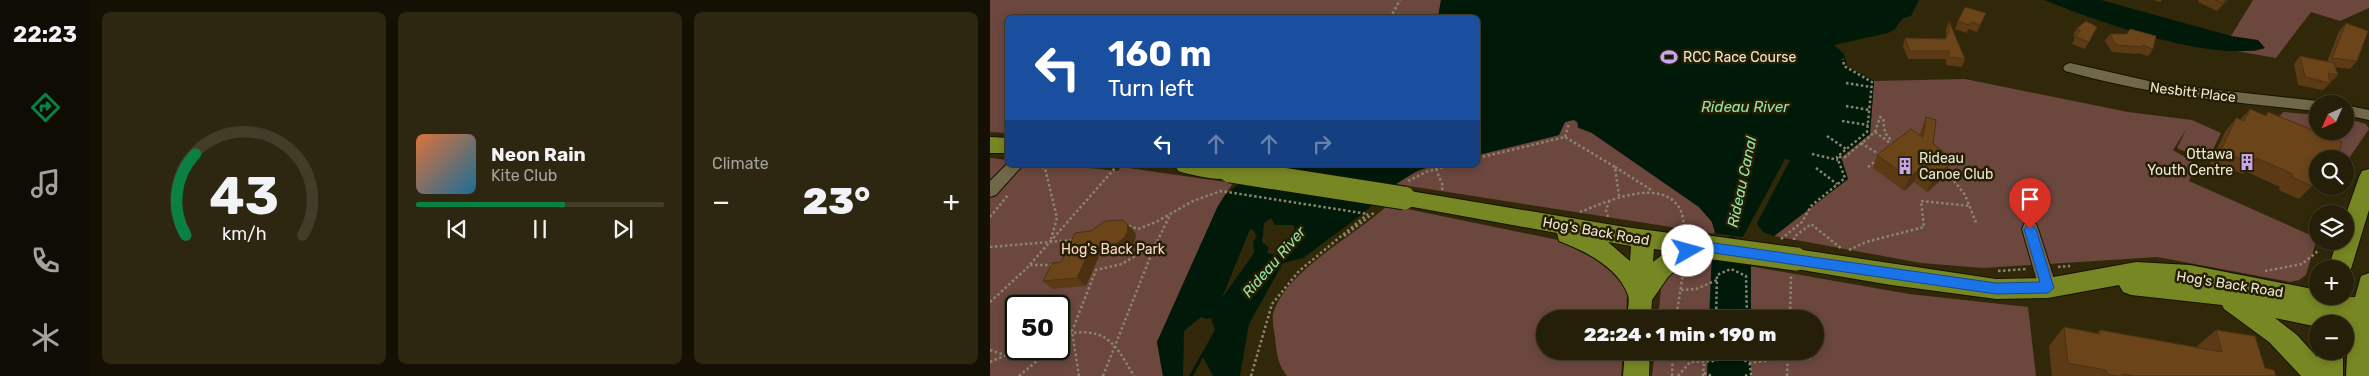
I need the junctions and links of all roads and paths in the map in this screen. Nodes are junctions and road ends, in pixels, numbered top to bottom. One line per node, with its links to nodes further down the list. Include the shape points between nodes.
1 (1400, 0): 2 (path)
2 (1392, 15)
3 (1843, 59): 6 (path, via 1844,66 1872,82)
4 (2070, 68): 7 (street, Nesbitt Place, via 2096,77 2152,88)
5 (1846, 83): 6 (path)
6 (1871, 87): 9 (path)
7 (2309, 105)
8 (1846, 106): 9 (path)
9 (1869, 110): 14 (path)
10 (2354, 112): 11 (street)
11 (2369, 115)
12 (1842, 120): 14 (path)
13 (1569, 123): 19 (path)
14 (1868, 125): 16 (path)
15 (1874, 132): 18 (path); 21 (path); 21 (path, via 1880,117 1883,118 1886,133)
16 (1866, 133): 18 (path); 24 (path)
17 (1827, 136): 24 (path)
18 (1870, 136): 20 (path)
19 (1565, 137): 27 (path); 34 (path)
20 (1861, 143): 26 (path); 28 (path, via 1845,157)
21 (1894, 144): 26 (path)
22 (990, 146): 23 (main road)
23 (1005, 146)
24 (1846, 149): 28 (path)
25 (1812, 154): 28 (path)
26 (1881, 156): 35 (path)
27 (1480, 158)
28 (1838, 158): 40 (path, via 1845,178)
29 (1012, 167): 42 (lane)
30 (1042, 167): 58 (path, via 1045,168 1057,218)
31 (1116, 167): 58 (path)
32 (1200, 167): 43 (main road, Hog's Back Road, bridge)
33 (1444, 167): 38 (path)
34 (1616, 167): 44 (path); 45 (path)
35 (1868, 167)
36 (1943, 167): 47 (path, via 1962,188)
37 (1816, 168): 40 (path)
38 (1436, 169): 41 (path); 43 (path, via 1419,175)
39 (2369, 177): 66 (main road)
40 (1838, 184): 60 (path, via 1811,206 1802,222)
41 (1443, 186)
42 (990, 191)
43 (1404, 191): 51 (main road, Hog's Back Road)
44 (1654, 191): 45 (path); 57 (path, via 1676,205)
45 (1618, 196): 46 (path)
46 (1610, 200): 50 (path); 52 (path, via 1606,210 1608,217)
47 (1971, 206): 54 (path); 65 (path, via 1921,201 1924,227 1866,242 1846,252 1811,224 1794,237)
48 (1382, 207): 61 (path)
49 (1170, 214): 53 (path, via 1138,229 1128,224); 61 (path, via 1221,191 1368,214); 62 (path)
50 (1573, 214)
51 (1508, 216): 56 (main road, Hog's Back Road); 80 (main road, via 1583,240 1609,254 1622,265)
52 (1615, 219)
53 (1120, 225)
54 (1977, 225)
55 (2030, 229): 76 (street)
56 (1643, 238): 57 (main road, Hog's Back Road); 80 (main road)
57 (1692, 238): 65 (main road, Hog's Back Road, bridge); 80 (main road, via 1677,256 1662,266)
58 (1051, 240): 59 (path); 63 (path); 67 (path)
59 (1080, 240)
60 (1780, 240)
61 (1336, 241): 109 (path, via 1293,277 1272,304)
62 (1156, 243): 71 (path, via 1122,264); 88 (path)
63 (990, 247)
64 (2318, 251): 72 (path, via 2302,264)
65 (1793, 258): 76 (main road, Hog's Back Road, via 1996,289); 84 (path)
66 (2342, 260)
67 (1029, 265): 68 (path); 79 (path)
68 (1058, 265)
69 (1097, 266): 71 (path)
70 (1684, 267): 77 (path)
71 (1096, 270): 87 (path)
72 (2260, 272)
73 (1718, 280): 77 (path, via 1696,289); 82 (path); 83 (path, via 1717,275 1731,269 1746,276)
74 (2097, 280): 76 (main road, Hog's Back Road); 78 (main road, Hog's Back Road); 85 (main road, Hog's Back Road, via 2136,272 2190,275)
75 (2369, 283): 86 (main road)
76 (2048, 288)
77 (1681, 290): 81 (path)
78 (2221, 295): 85 (main road, Hog's Back Road); 116 (main road, via 2284,338)
79 (990, 302)
80 (1640, 307)
81 (1678, 310)
82 (1716, 310)
83 (1747, 310)
84 (1790, 310)
85 (2332, 310): 86 (main road)
86 (2365, 318): 118 (main road)
87 (1072, 331): 88 (path, via 1107,338); 106 (path)
88 (1116, 345): 107 (path); 108 (path)
89 (990, 350): 90 (path)
90 (1005, 355)
91 (1005, 355): 102 (path)
92 (1038, 360): 105 (path)
93 (1637, 360): 110 (main road)
94 (1673, 360): 111 (path)
95 (1693, 360): 112 (path)
96 (1704, 360): 104 (path)
97 (1742, 360): 103 (path)
98 (1749, 360): 103 (path)
99 (1766, 360): 103 (path)
100 (1788, 360): 115 (path)
101 (2330, 360): 117 (main road)
102 (990, 362)
103 (1749, 363): 114 (path, via 1750,374)
104 (1704, 375): 113 (path)
105 (1019, 376)
106 (1079, 376)
107 (1103, 376)
108 (1134, 376)
109 (1251, 376)
110 (1636, 376)
111 (1672, 376)
112 (1678, 376)
113 (1712, 376)
114 (1746, 376)
115 (1787, 376)
116 (2316, 376)
117 (2330, 376)
118 (2359, 376)

